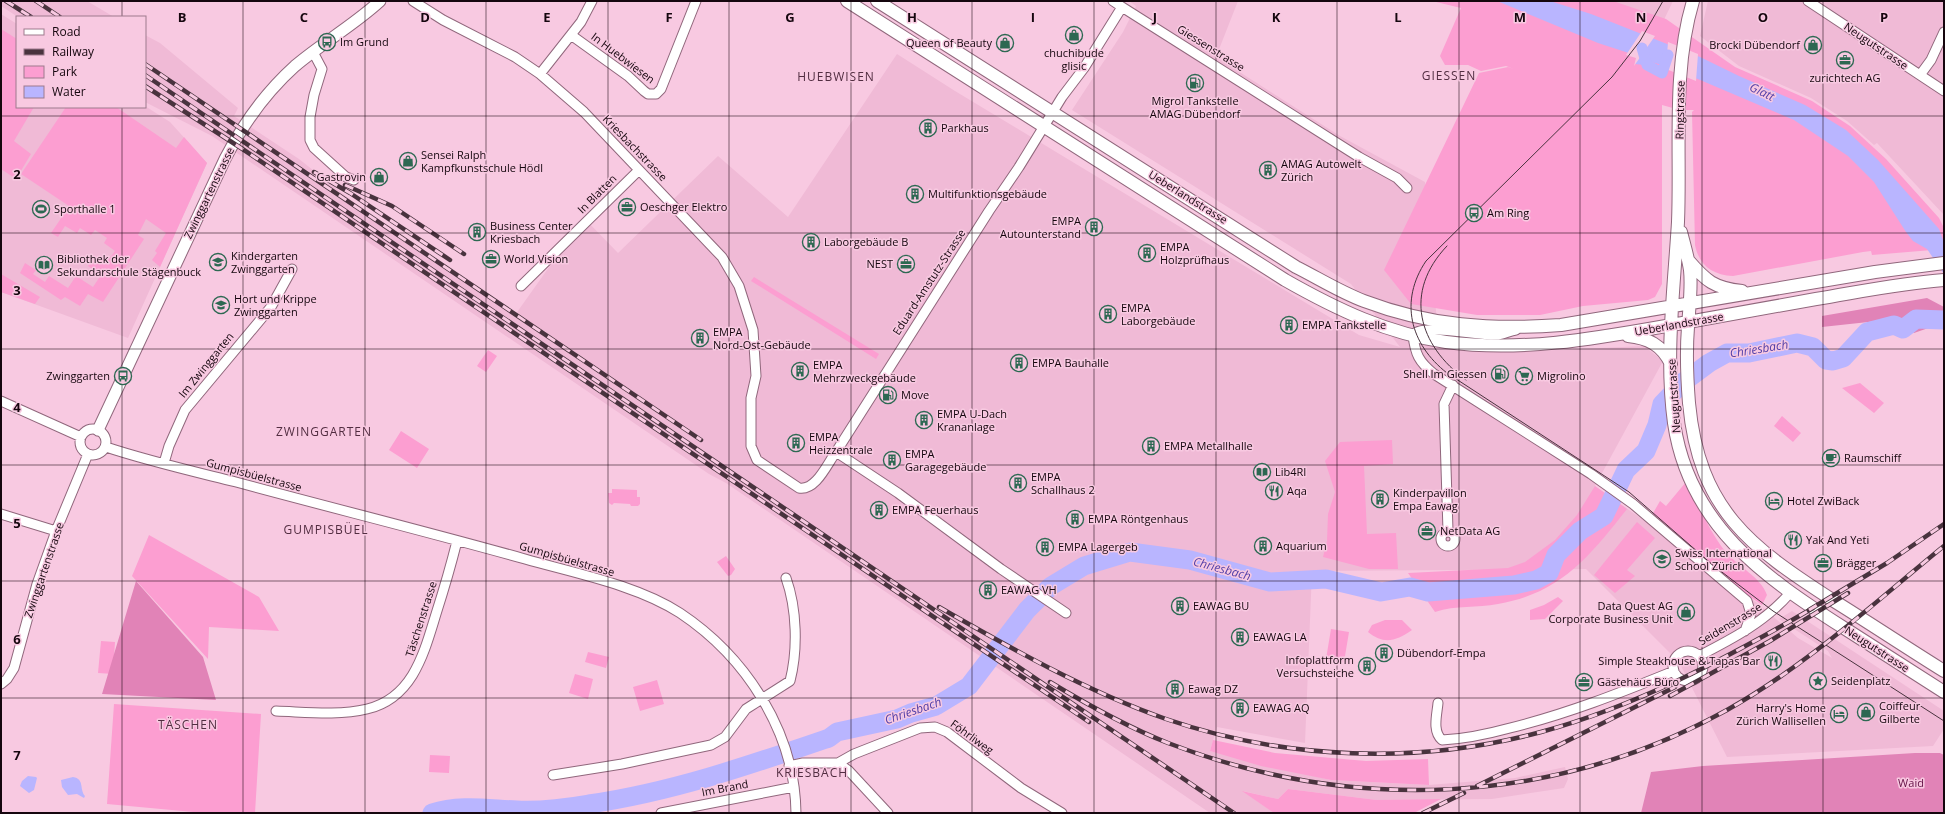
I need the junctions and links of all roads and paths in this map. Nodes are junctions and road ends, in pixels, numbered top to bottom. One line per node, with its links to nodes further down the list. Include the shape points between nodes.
1 (380, 1): 13 (street, Zwinggartenstrasse)
2 (413, 1): 14 (street, Kriesbachstrasse, via 443,20 515,57)
3 (592, 1): 12 (street)
4 (696, 1): 12 (street, In Huebwiesen, via 661,89 656,94 648,94 628,76)
5 (847, 1): 18 (main road, Ueberlandstrasse)
6 (877, 1): 17 (main road, Ueberlandstrasse)
7 (1113, 1): 10 (street, Giessenstrasse)
8 (1693, 1): 22 (main road, Ringstrasse, via 1685,34 1680,103)
9 (1808, 1): 15 (street, Neugutstrasse)
10 (1122, 7): 17 (street); 21 (street, Giessenstrasse, via 1359,157 1398,178)
11 (1944, 32): 15 (street, via 1931,60)
12 (571, 35): 14 (street)
13 (313, 52): 20 (street, via 322,69 311,107 310,143 346,176); 40 (street, Zwinggartenstrasse, via 261,100 234,140)
14 (540, 74): 19 (street, Kriesbachstrasse, via 584,112)
15 (1920, 75): 16 (street, Neugutstrasse)
16 (1944, 91)
17 (1053, 112): 18 (street); 33 (main road, Ueberlandstrasse, via 1296,267 1351,295 1401,313 1433,321 1474,327)
18 (1044, 127): 35 (main road, Ueberlandstrasse, via 1312,295 1365,320); 43 (street, Eduard-Amstutz-Strasse)
19 (639, 170): 27 (street, In Blatten); 37 (street, Kriesbachstrasse, via 715,249 736,281 747,306 753,330)
20 (354, 180)
21 (1407, 188)
22 (1678, 221): 23 (main road, Ringstrasse); 30 (main road, Ringstrasse)
23 (1688, 260): 28 (main road, via 1702,276 1716,286); 29 (main road, Ringstrasse)
24 (1944, 263): 28 (main road, Ueberlandstrasse)
25 (292, 269): 45 (street, Im Zwinggarten, via 271,307 185,410)
26 (1942, 280): 31 (main road, Ueberlandstrasse, via 1877,288)
27 (521, 286)
28 (1755, 292): 29 (main road, Ueberlandstrasse)
29 (1689, 304): 30 (main road, Ueberlandstrasse); 31 (main road, Ringstrasse)
30 (1673, 307): 32 (main road, Ringstrasse); 33 (main road, Ueberlandstrasse, via 1586,322)
31 (1688, 322): 32 (main road, Ueberlandstrasse); 51 (main road, Neugutstrasse, via 1689,404 1703,469 1724,510 1736,525 1752,542)
32 (1672, 325): 34 (main road, Ueberlandstrasse); 36 (main road, Neugutstrasse)
33 (1523, 328): 35 (street, Ueberlandstrasse, via 1498,335 1433,329 1419,330)
34 (1619, 334): 35 (main road, Ueberlandstrasse, via 1512,346 1445,342); 36 (main road, via 1648,340 1658,346)
35 (1413, 335): 38 (street, via 1415,352 1427,368)
36 (1670, 360): 52 (main road, Neugutstrasse, via 1674,422 1682,457 1695,487 1712,517 1743,555)
37 (756, 376): 43 (street, Eduard-Amstutz-Strasse, via 751,398 751,446 757,460 799,488 805,489 813,484)
38 (1453, 385): 48 (street, via 1444,404); 54 (street, via 1626,499 1747,601 1751,614)
39 (1, 401): 41 (street)
40 (98, 430): 41 (street, via 88,430); 42 (street, via 106,437)
41 (80, 437): 44 (street, via 82,449)
42 (106, 447): 44 (street, via 98,454); 45 (street, Gumpisbüelstrasse)
43 (836, 452): 53 (street)
44 (88, 454): 47 (street, Zwinggartenstrasse)
45 (164, 463): 49 (street, Gumpisbüelstrasse)
46 (1, 514): 47 (street)
47 (56, 531): 58 (street, Zwinggartenstrasse, via 37,584 14,668 8,679)
48 (1448, 531)
49 (457, 540): 60 (street, Gumpisbüelstrasse, via 622,587 663,603 697,625 725,649); 62 (street, Täschenstrasse, via 423,657 405,686 380,705 357,711)
50 (786, 578): 60 (street, via 792,606 794,665 790,681)
51 (1801, 579): 52 (main road); 57 (main road, Neugutstrasse)
52 (1790, 593): 54 (street, Seidenstrasse, via 1777,608); 59 (main road, Neugutstrasse)
53 (1066, 613)
54 (1745, 631): 55 (street, Seidenstrasse)
55 (1699, 656): 56 (street, Seidenstrasse, via 1691,652 1679,654 1673,662); 56 (street, Seidenstrasse, via 1702,669 1693,679 1684,680)
56 (1674, 671): 61 (street, via 1552,718 1453,740 1442,740 1438,736)
57 (1944, 671)
58 (1, 684)
59 (1944, 692)
60 (762, 698): 63 (street, via 779,735); 65 (street, via 746,709 725,737 711,745 622,764)
61 (1438, 703)
62 (276, 711)
63 (788, 763): 64 (street, Föhrliweg); 66 (street)
64 (838, 763): 69 (street); 70 (street, Föhrliweg, via 920,728 935,727 947,732 1021,788)
65 (553, 775)
66 (794, 787): 67 (street, Im Brand); 68 (street)
67 (661, 813)
68 (796, 813)
69 (888, 813)
70 (1062, 813)

